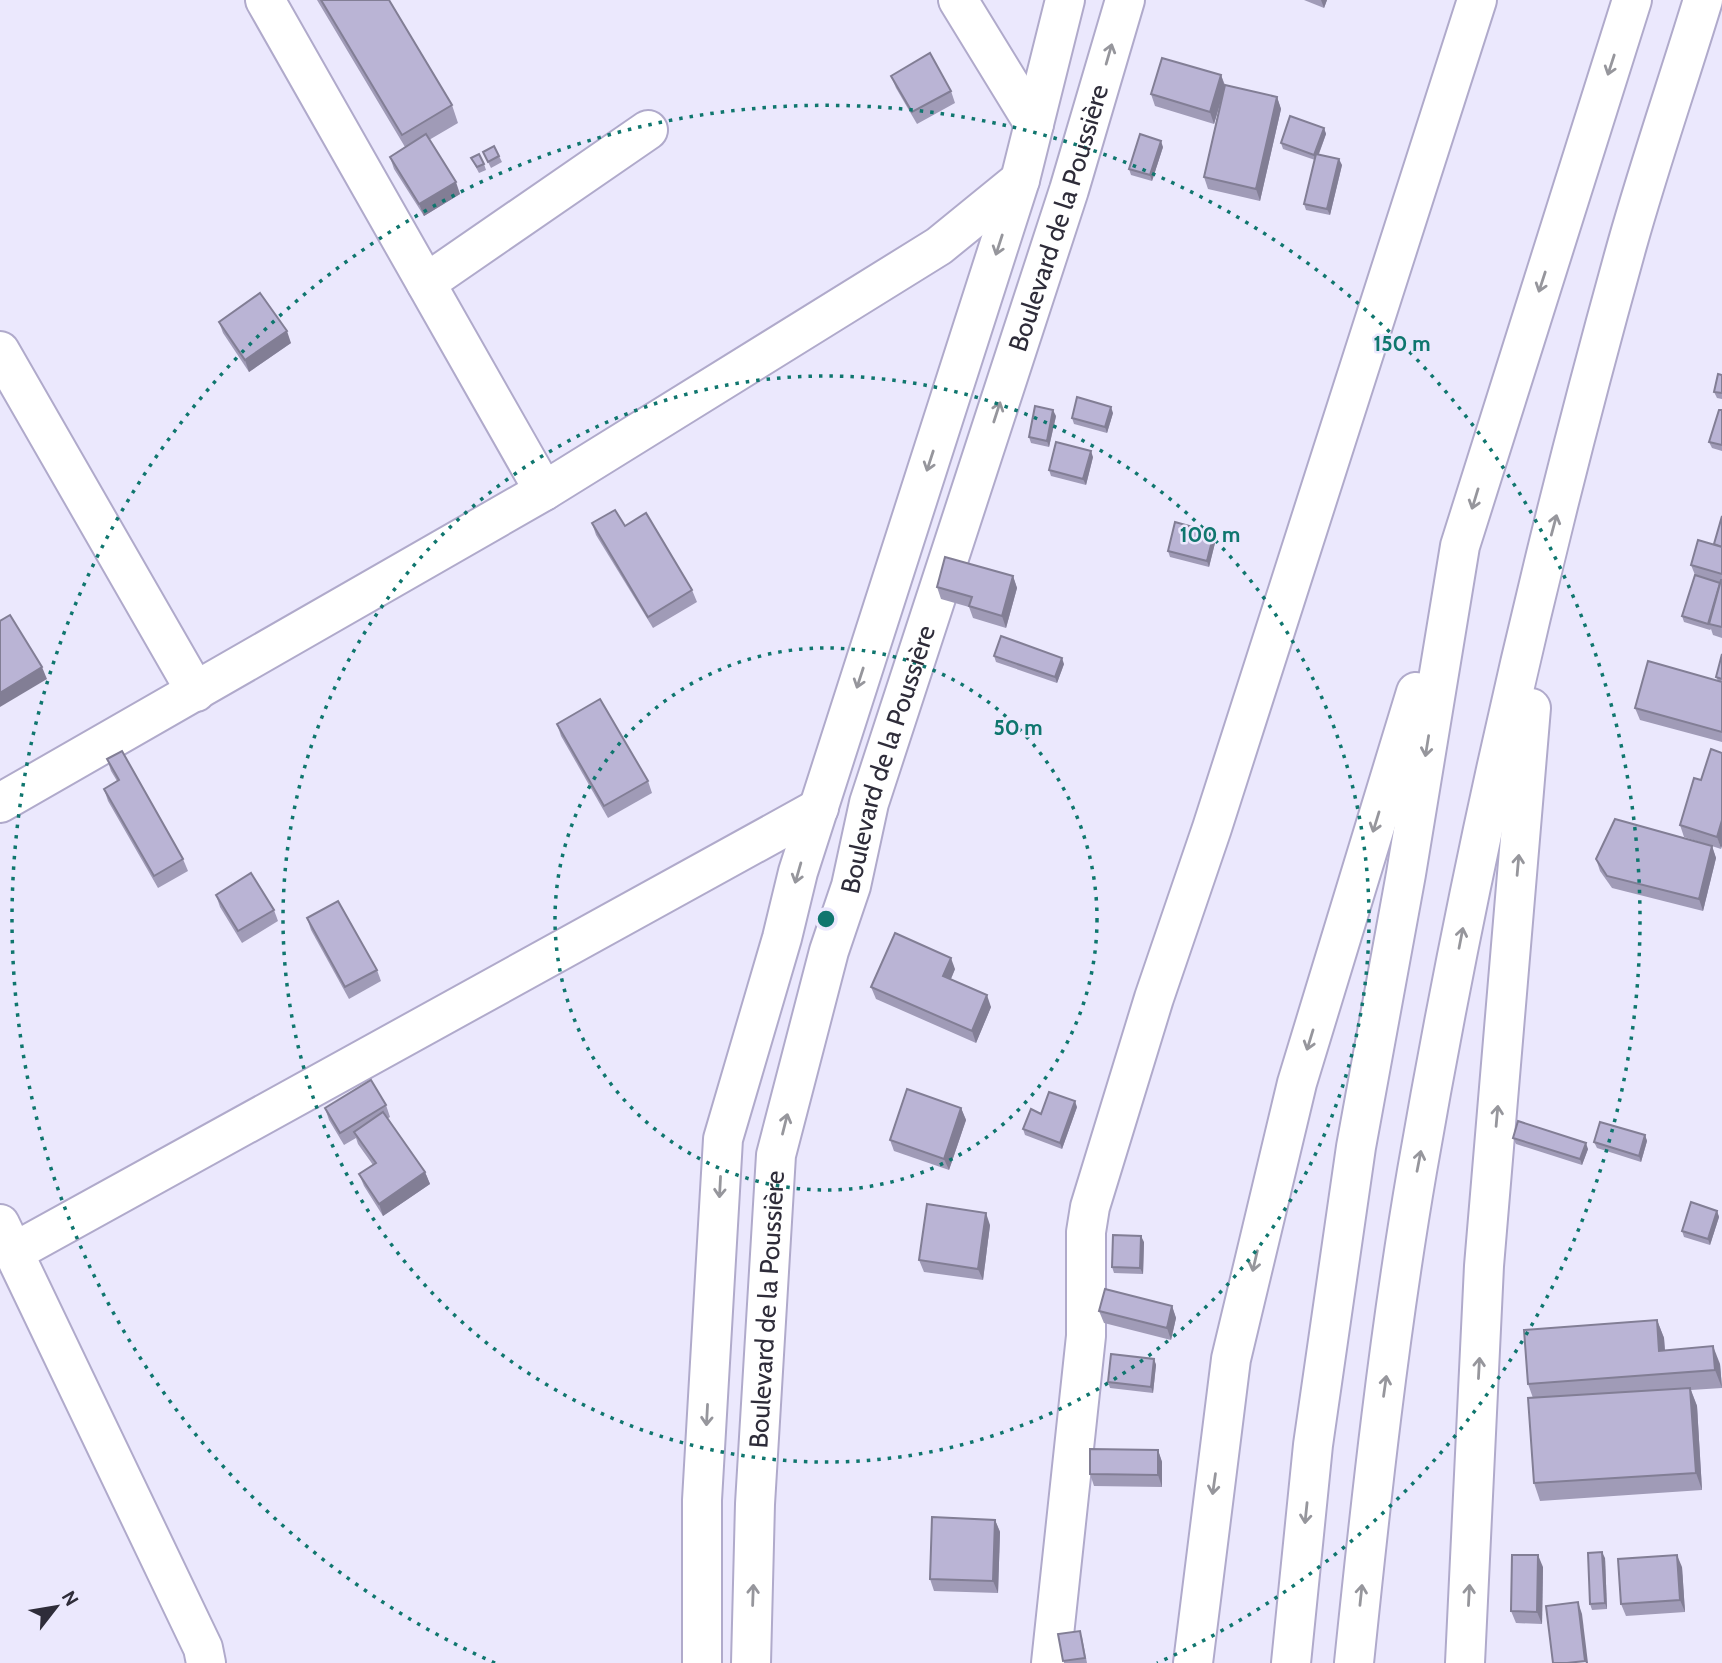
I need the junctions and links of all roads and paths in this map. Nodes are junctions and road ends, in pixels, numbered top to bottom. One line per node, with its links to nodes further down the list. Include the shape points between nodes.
1 (265, 0): 12 (street)
2 (958, 0): 8 (street)
3 (1065, 0): 8 (street, Boulevard de la Poussière)
4 (1125, 0): 11 (street, Boulevard de la Poussière, one-way to 4)
5 (1477, 0): 24 (street, via 1090,1207 1086,1336)
6 (1632, 0): 15 (street, one-way to 15)
7 (1703, 0): 16 (street, one-way to 7, via 1628,243)
8 (1034, 124): 10 (street, Boulevard de la Poussière)
9 (648, 130): 12 (street)
10 (1020, 180): 11 (street); 14 (street, via 939,246); 19 (street, Boulevard de la Poussière, one-way to 19)
11 (1069, 190): 23 (street, Boulevard de la Poussière, one-way to 11, via 755,1504 776,1156 829,951 851,886 869,803)
12 (426, 282): 14 (street)
13 (0, 351): 17 (street)
14 (544, 491): 17 (street)
15 (1460, 546): 25 (street, one-way to 25, via 1293,1096 1231,1359); 26 (street, one-way to 26, via 1356,1146 1313,1445)
16 (1542, 571): 27 (street, one-way to 16, via 1375,1454 1417,1173 1467,902); 28 (street, one-way to 16, via 1484,1266)
17 (196, 692): 18 (street)
18 (0, 803)
19 (819, 807): 20 (street); 22 (street, Boulevard de la Poussière, one-way to 22, via 723,1139 702,1500)
20 (8, 1237): 21 (street, via 203,1648)
21 (206, 1663)
22 (702, 1663)
23 (751, 1663)
24 (1051, 1663)
25 (1193, 1663)
26 (1291, 1663)
27 (1354, 1663)
28 (1465, 1663)

